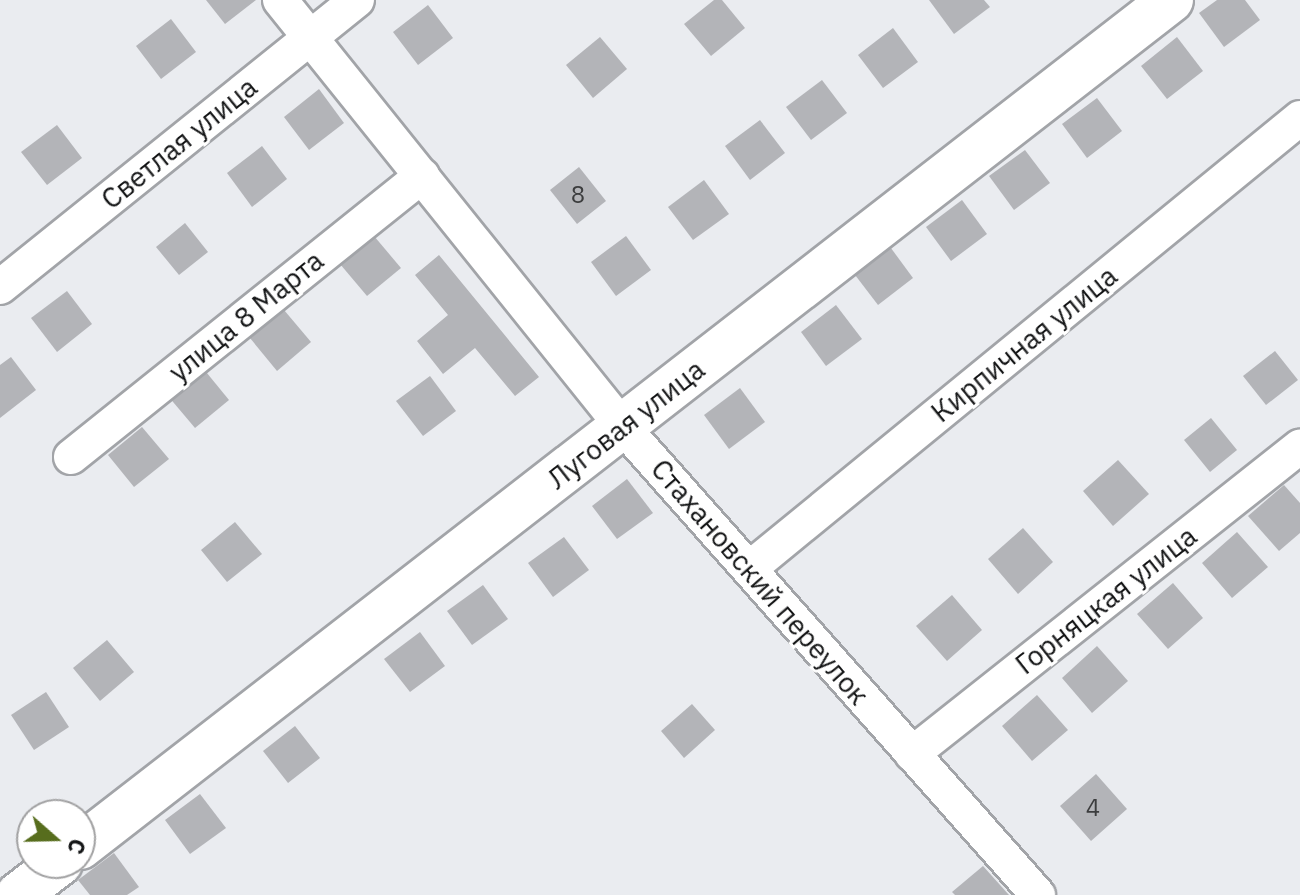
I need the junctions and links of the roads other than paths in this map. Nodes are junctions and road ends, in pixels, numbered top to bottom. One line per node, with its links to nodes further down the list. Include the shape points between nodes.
1 (280, 0): 4 (street, Стахановский переулок)
2 (357, 0): 4 (street, Светлая улица)
3 (1171, 0): 8 (street, Луговая улица)
4 (310, 38): 6 (street, Стахановский переулок); 7 (street, Светлая улица)
5 (1300, 118): 11 (street, Кирпичная улица)
6 (422, 176): 8 (street, Стахановский переулок); 10 (street, улица 8 Марта)
7 (0, 287)
8 (622, 426): 11 (street, Стахановский переулок); 13 (street, Луговая улица)
9 (1300, 446): 12 (street, Горняцкая улица)
10 (71, 457)
11 (749, 569): 12 (street, Стахановский переулок)
12 (912, 754): 16 (street, Стахановский переулок)
13 (96, 835)
14 (39, 879): 15 (street)
15 (18, 895)
16 (1038, 895)

